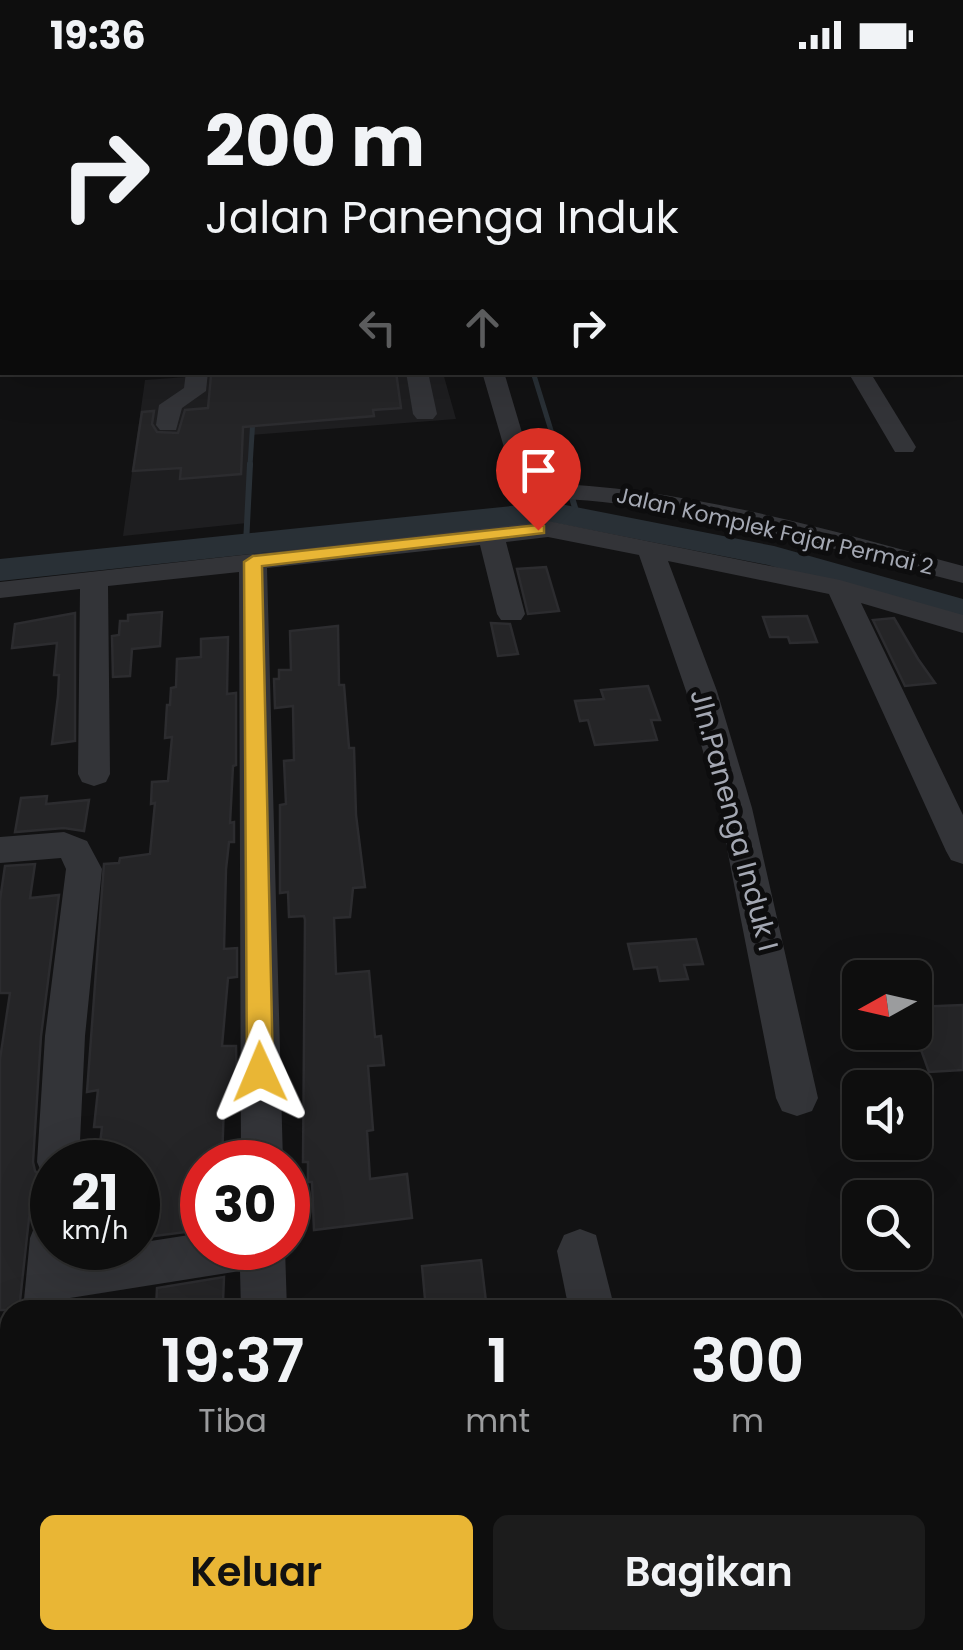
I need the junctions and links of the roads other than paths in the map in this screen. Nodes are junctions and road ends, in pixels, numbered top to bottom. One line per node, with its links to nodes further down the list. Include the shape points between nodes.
1 (198, 375): 6 (street, via 195,391 171,405)
2 (418, 375): 5 (street)
3 (494, 375): 8 (street)
4 (861, 375): 7 (street)
5 (425, 414)
6 (168, 425)
7 (904, 447)
8 (533, 512): 9 (street); 10 (street, via 576,532); 12 (street, Jalan Komplek Fajar Permai 2, via 587,490 645,498)
9 (491, 535): 11 (street); 16 (street)
10 (650, 547): 14 (street); 21 (street, Jln.Panenga Induk I, via 733,797)
11 (253, 562): 13 (street); 23 (street)
12 (963, 574)
13 (94, 580): 15 (street); 18 (street)
14 (840, 588): 17 (street); 20 (street)
15 (0, 590)
16 (511, 614)
17 (963, 624)
18 (94, 774)
19 (0, 850): 22 (street, via 64,846 75,850 84,869)
20 (963, 851)
21 (798, 1098)
22 (59, 1140)
23 (262, 1140)
24 (580, 1251): 29 (street)
25 (180, 1257): 27 (street)
26 (263, 1270): 28 (street)
27 (49, 1276)
28 (264, 1300)
29 (590, 1300)

